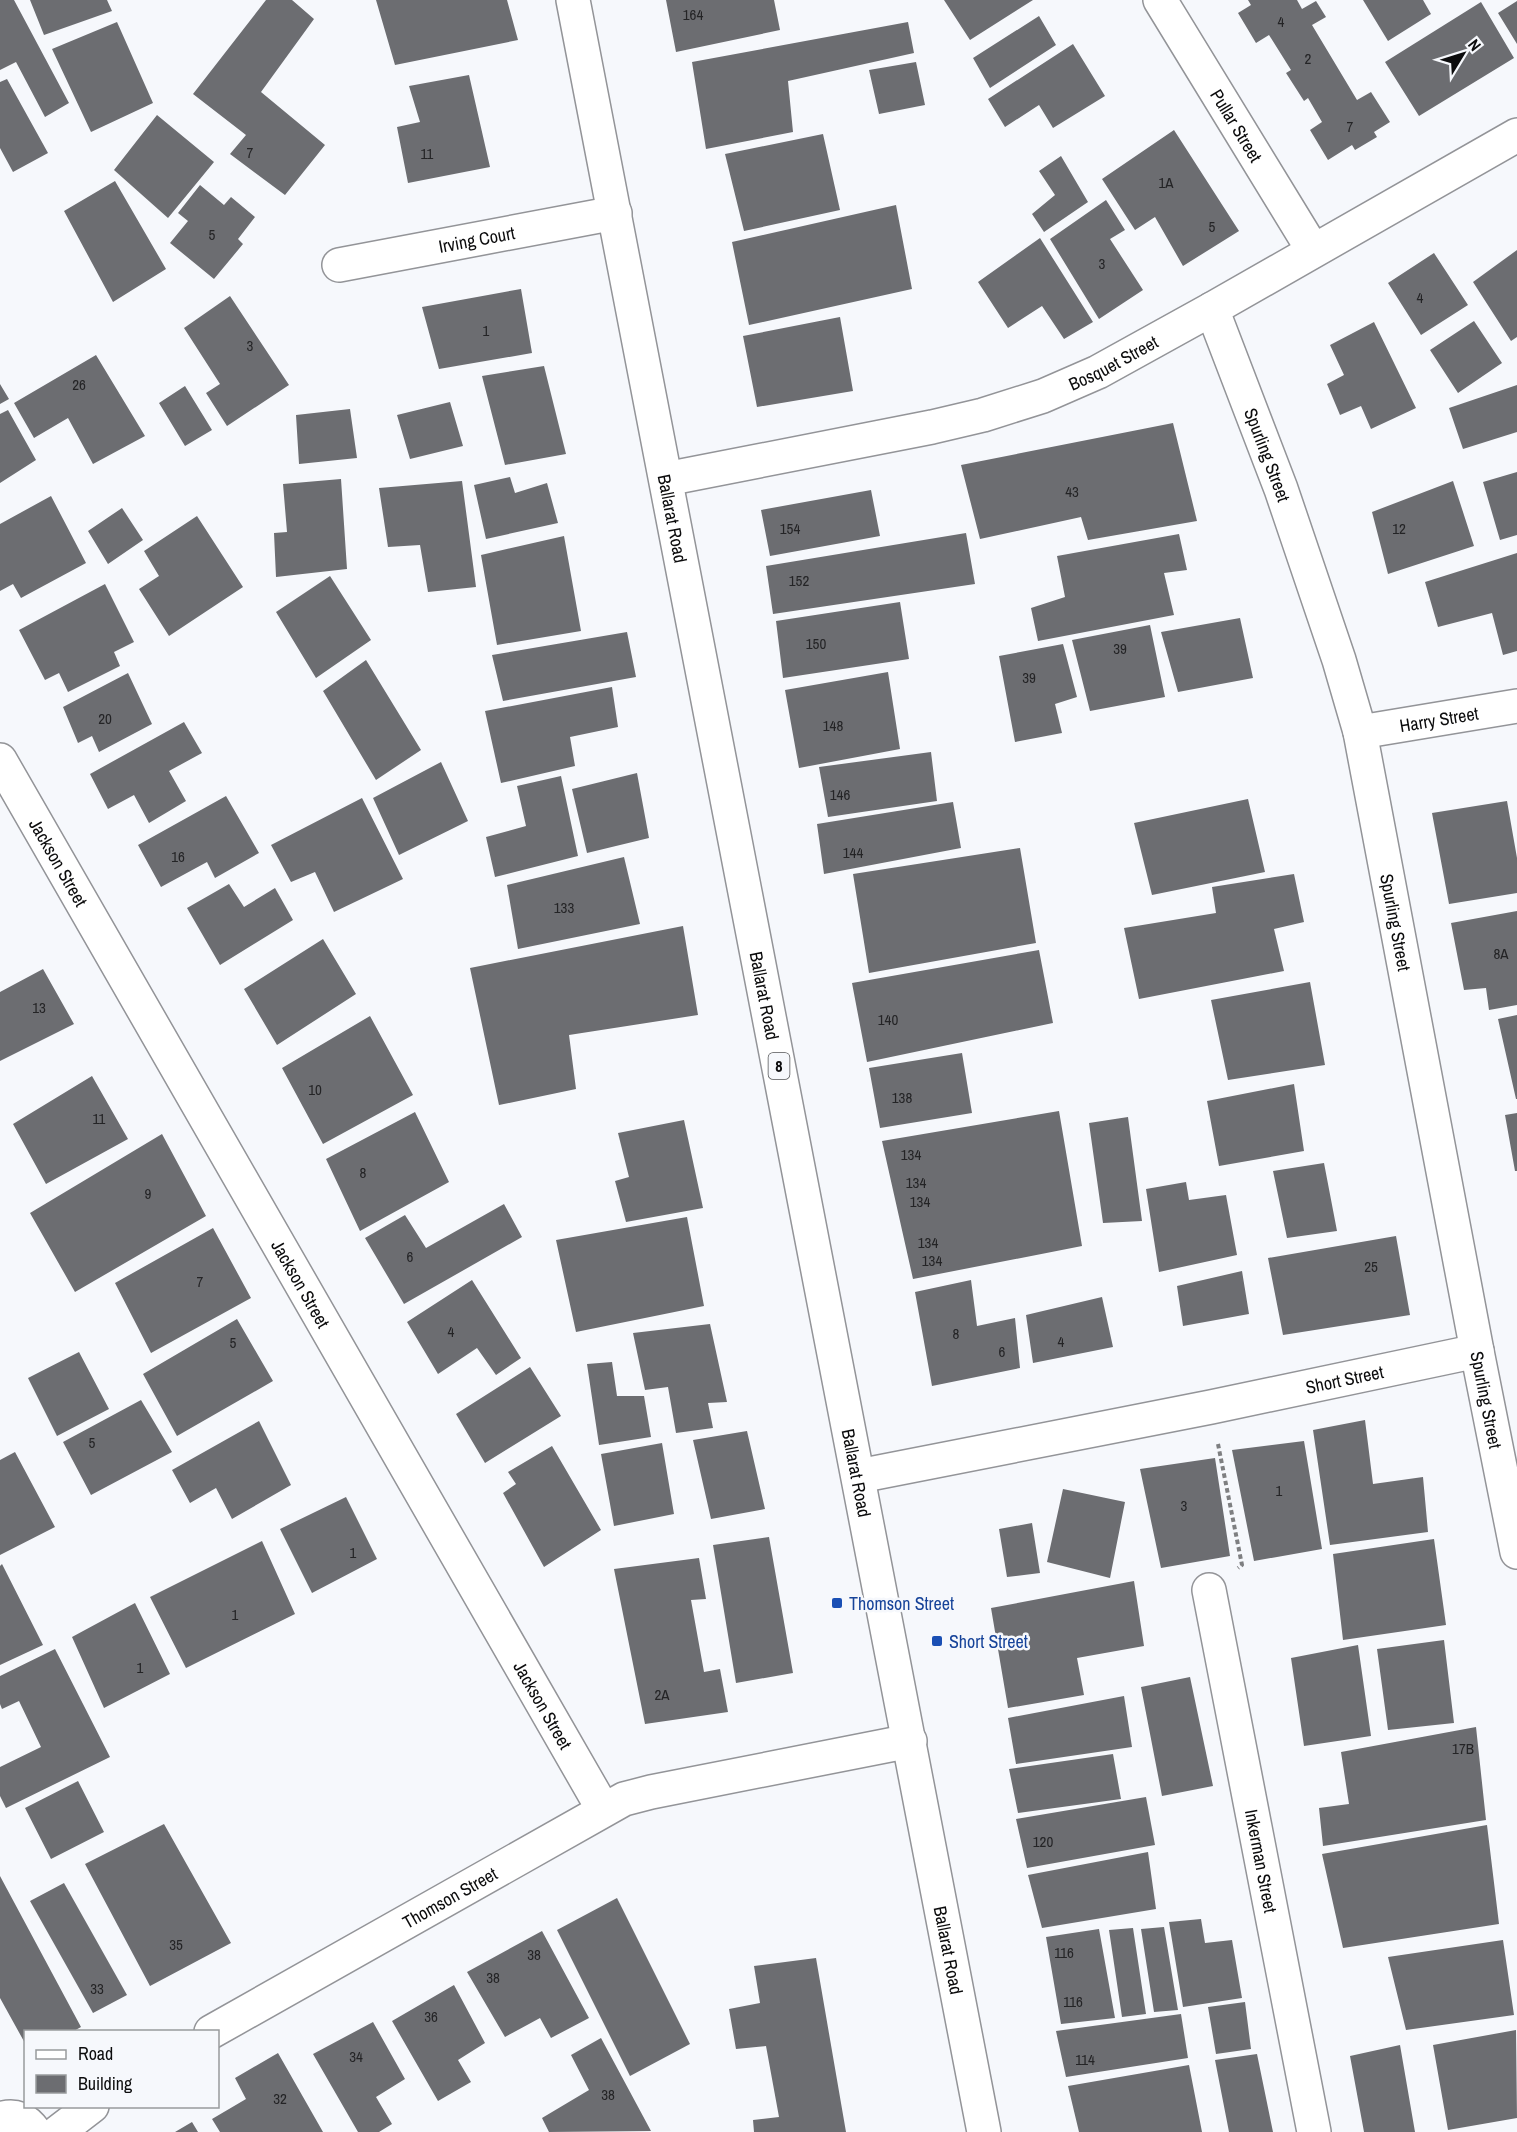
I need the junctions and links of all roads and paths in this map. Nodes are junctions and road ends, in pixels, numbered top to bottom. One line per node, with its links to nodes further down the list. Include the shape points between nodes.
1 (573, 0): 4 (main road, Ballarat Road / 8)
2 (1160, 0): 5 (main road, Pullar Street)
3 (1517, 135): 5 (main road, Bosquet Street)
4 (615, 213): 6 (main road, Irving Court); 8 (main road, Ballarat Road / 8)
5 (1313, 250): 7 (main road, Bosquet Street)
6 (339, 265)
7 (1212, 309): 8 (main road, Bosquet Street, via 1098,372 1043,396 983,415); 10 (main road, Spurling Street, via 1281,489)
8 (666, 479): 14 (main road, Ballarat Road / 8)
9 (1517, 706): 10 (main road, Harry Street)
10 (1360, 732): 12 (main road, Spurling Street)
11 (0, 760): 18 (main road, Jackson Street)
12 (1477, 1351): 13 (main road, Short Street); 15 (main road, Spurling Street)
13 (1211, 1407): 14 (main road, Short Street); 16 (path, via 1242,1565)
14 (859, 1476): 17 (main road, Ballarat Road / 8)
15 (1517, 1552)
16 (1209, 1590): 25 (main road, Inkerman Street)
17 (910, 1742): 18 (main road, Thomson Street, via 651,1792); 24 (main road, Ballarat Road / 8)
18 (603, 1809): 19 (main road, Thomson Street)
19 (213, 2030)
20 (49, 2108): 22 (main road)
21 (89, 2108): 23 (main road)
22 (15, 2117)
23 (58, 2132)
24 (984, 2132)
25 (1314, 2132)

